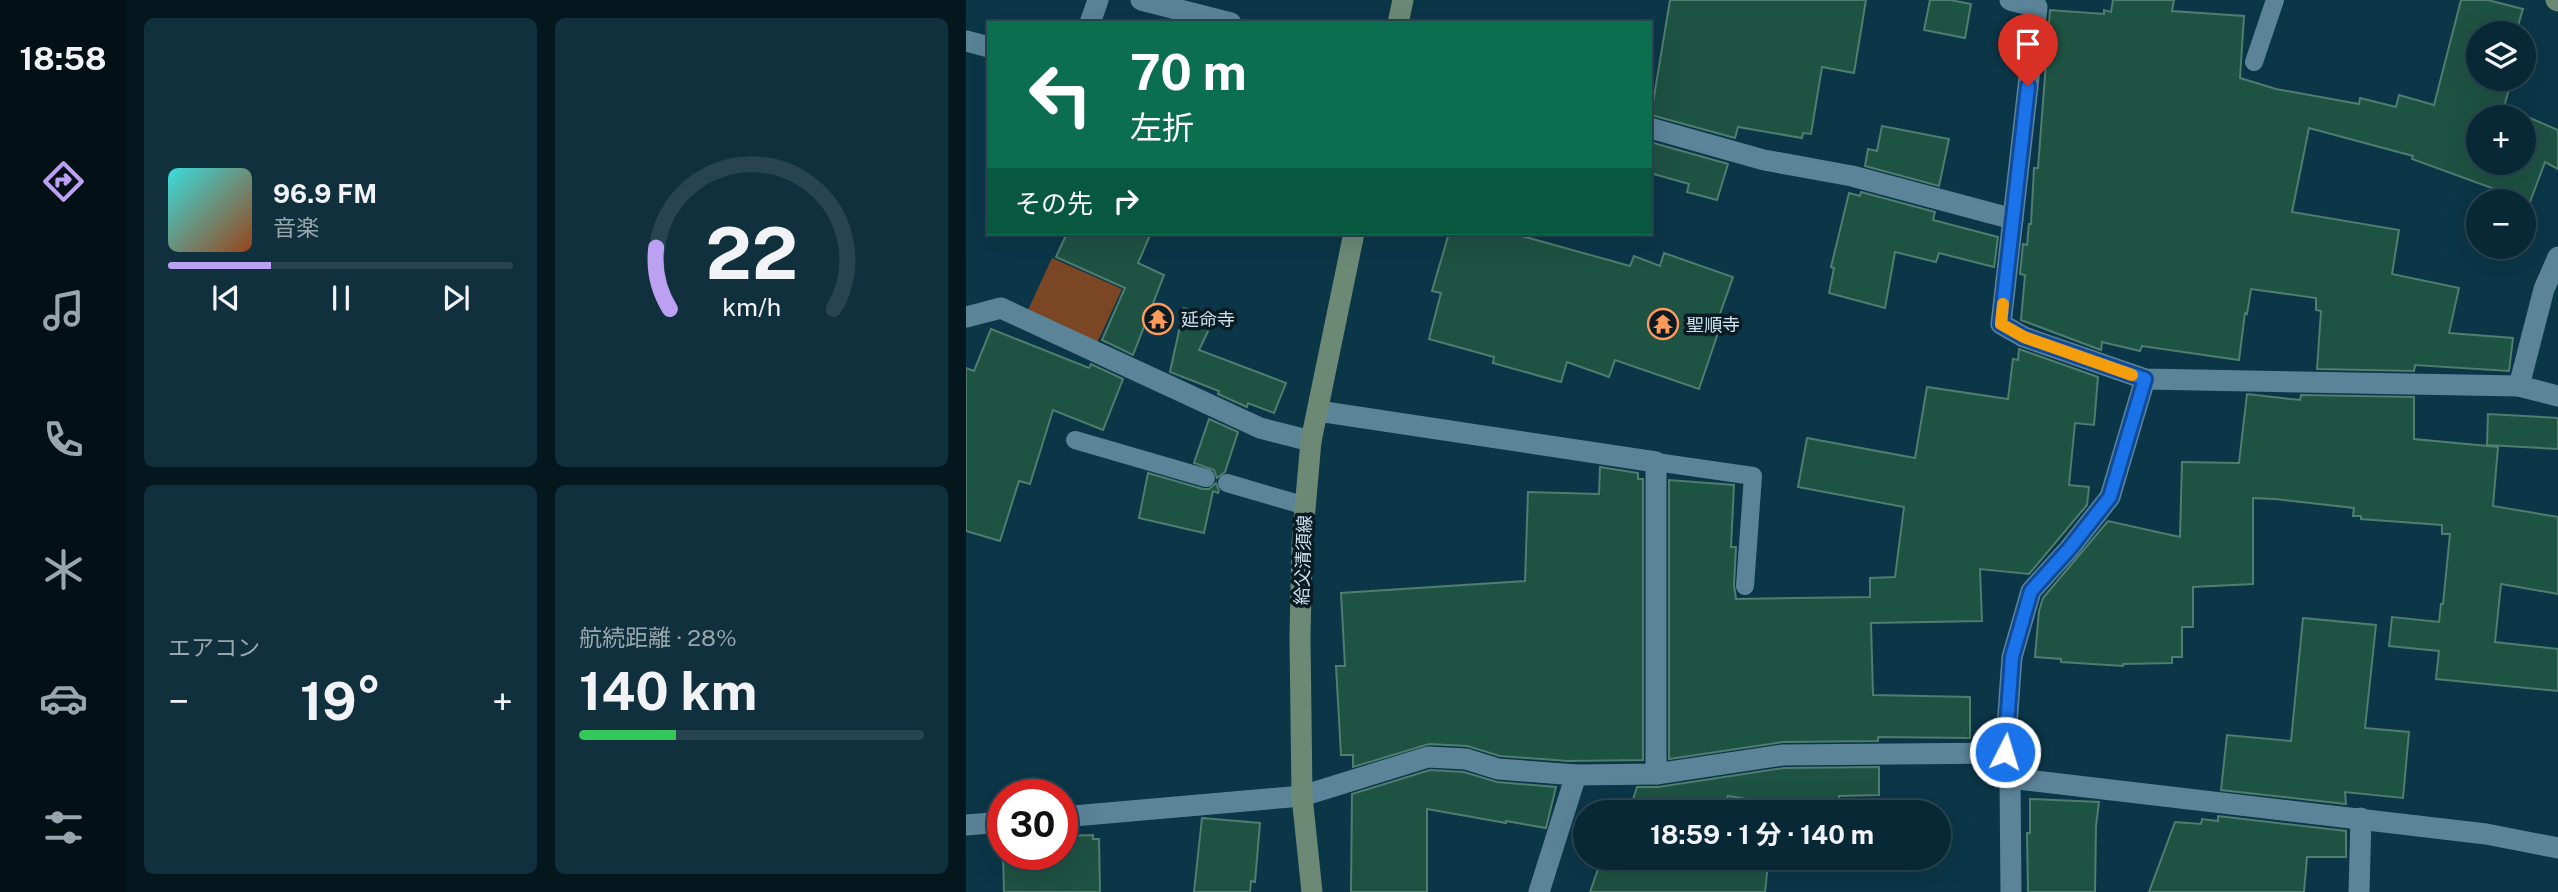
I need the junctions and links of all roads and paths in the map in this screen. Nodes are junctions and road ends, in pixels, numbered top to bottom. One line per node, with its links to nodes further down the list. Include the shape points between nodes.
1 (1098, 0): 6 (street)
2 (1141, 0): 7 (street)
3 (1403, 0): 8 (main road)
4 (2010, 0): 13 (street, via 2037,7)
5 (2275, 0): 11 (lane)
6 (1091, 21)
7 (1223, 21)
8 (1398, 21)
9 (966, 41): 10 (street)
10 (987, 46)
11 (2254, 62)
12 (1652, 129): 13 (street)
13 (2013, 219): 17 (street, via 2001,324 2024,337)
14 (1354, 235): 20 (main road, 給父清須線)
15 (2558, 257): 18 (street, via 2544,289)
16 (966, 317): 22 (street, via 1002,309 1260,428)
17 (2145, 379): 18 (street); 28 (street, via 2110,497 2031,591 2012,657)
18 (2519, 386): 19 (street)
19 (2558, 396)
20 (1318, 411): 22 (main road, 給父清須線); 23 (street)
21 (1075, 440): 24 (lane)
22 (1311, 441): 26 (main road, 給父清須線)
23 (1656, 461): 27 (lane, via 1753,476); 29 (street)
24 (1206, 478)
25 (1227, 483): 26 (lane)
26 (1306, 506): 32 (main road, 給父清須線, via 1300,637)
27 (1745, 586)
28 (2005, 752): 29 (street, via 1783,755); 31 (street)
29 (1656, 774): 30 (street)
30 (1576, 775): 32 (street, via 1428,757); 39 (street)
31 (2010, 778): 34 (street); 40 (street)
32 (1302, 796): 33 (street); 38 (main road, 給父清須線)
33 (1078, 816)
34 (2361, 818): 37 (street); 41 (street)
35 (987, 823): 36 (street)
36 (966, 825)
37 (2558, 848)
38 (1312, 892)
39 (1539, 892)
40 (2011, 892)
41 (2359, 892)

